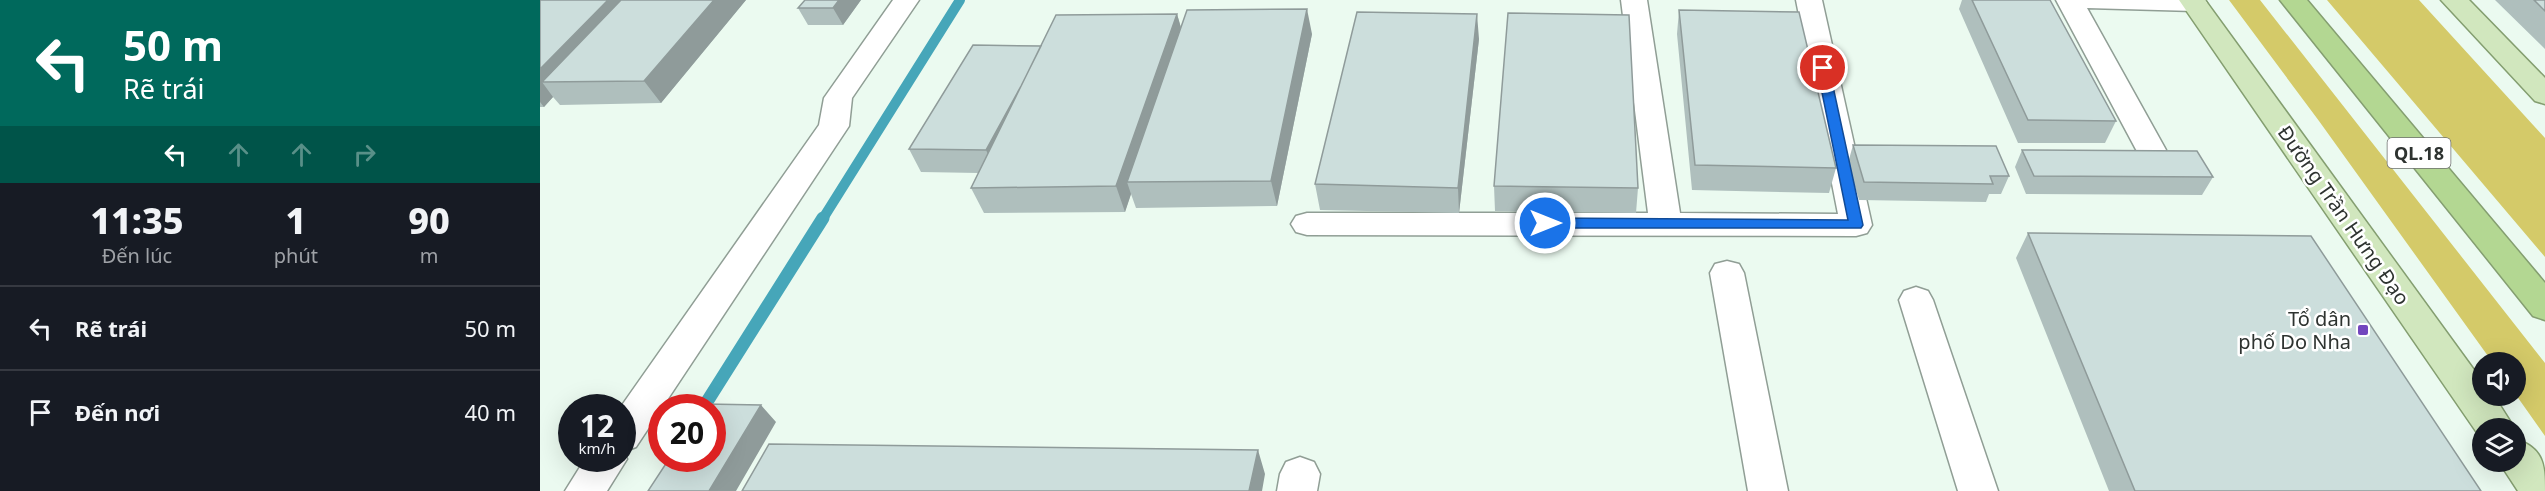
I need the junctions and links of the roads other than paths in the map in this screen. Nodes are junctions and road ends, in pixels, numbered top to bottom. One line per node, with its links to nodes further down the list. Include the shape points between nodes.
1 (906, 0): 15 (street, via 838,98 834,126)
2 (1634, 0): 10 (street)
3 (1809, 0): 10 (street, via 1856,225)
4 (2069, 0): 7 (street); 9 (street)
5 (2293, 0): 14 (highway, QL.18)
6 (2454, 0): 8 (main road)
7 (2193, 2): 16 (main road, Đường Trần Hưng Đạo)
8 (2545, 95)
9 (2151, 150)
10 (1665, 223): 11 (street)
11 (1307, 224)
12 (1727, 273): 20 (street)
13 (1916, 300): 21 (street)
14 (2545, 307)
15 (636, 416)
16 (2488, 418)
17 (2526, 471): 22 (main road)
18 (597, 472): 19 (street)
19 (585, 491)
20 (1768, 491)
21 (1978, 491)
22 (2540, 491)

